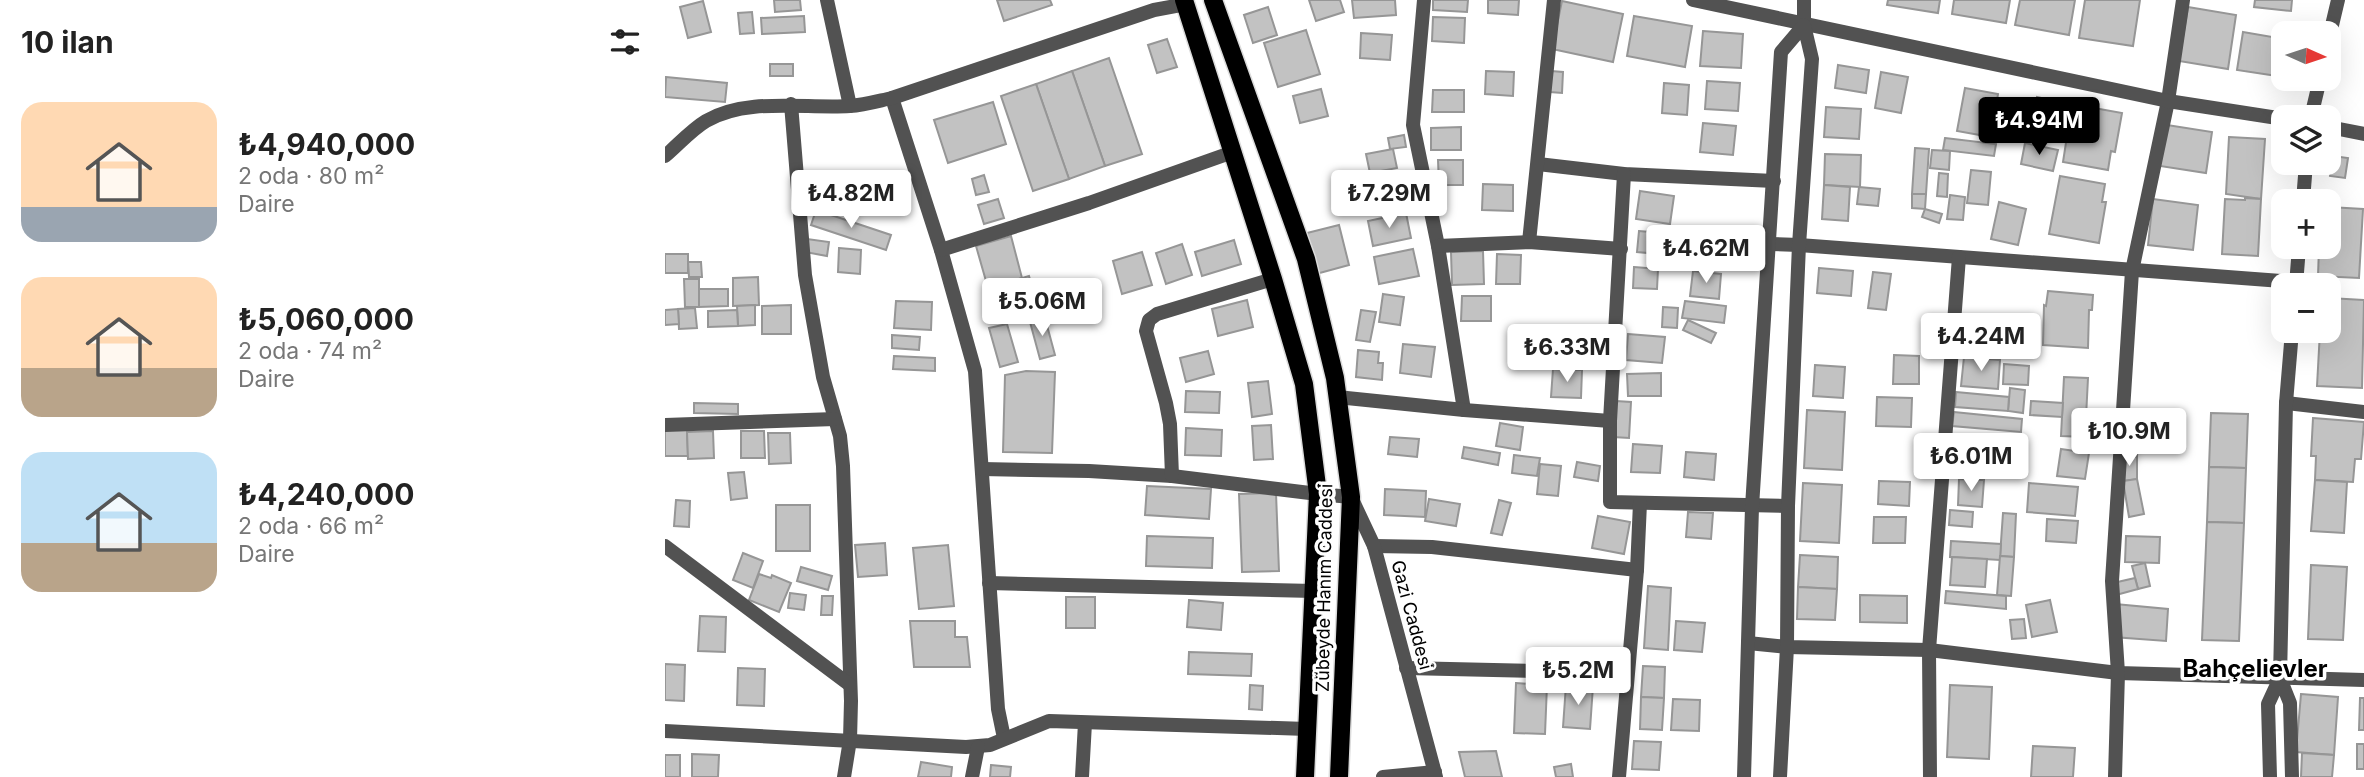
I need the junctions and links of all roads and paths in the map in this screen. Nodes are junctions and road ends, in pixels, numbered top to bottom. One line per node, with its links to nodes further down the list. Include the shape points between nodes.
1 (827, 0): 16 (street)
2 (1213, 0): 36 (main road, Zübeyde Hanım Caddesi, via 1306,259)
3 (1424, 0): 28 (street, via 1413,125)
4 (1554, 0): 22 (street)
5 (1693, 0): 12 (street)
6 (1804, 0): 12 (street)
7 (2183, 0): 14 (street)
8 (2338, 0): 11 (street)
9 (1188, 1): 10 (street); 20 (main road)
10 (1151, 5): 13 (street)
11 (2333, 21)
12 (1804, 25): 14 (street); 24 (street, via 1781,52); 27 (street, via 1812,59)
13 (892, 98): 16 (street); 30 (street)
14 (2168, 101): 17 (street); 32 (street)
15 (791, 104): 16 (street); 21 (street, via 720,115 695,129); 40 (street, via 805,275)
16 (850, 106)
17 (2271, 117)
18 (2341, 129): 19 (street)
19 (2364, 134)
20 (1233, 152): 30 (street); 33 (main road)
21 (665, 156)
22 (1538, 164): 23 (street); 25 (street)
23 (1624, 174): 24 (street); 29 (street)
24 (1774, 181): 26 (street)
25 (1529, 242): 28 (street); 29 (street)
26 (1770, 244): 27 (street); 49 (street)
27 (1799, 245): 31 (street); 48 (street)
28 (1438, 246): 38 (street)
29 (1621, 249): 41 (street)
30 (941, 250): 43 (street, via 975,371)
31 (1959, 257): 32 (street); 57 (street)
32 (2132, 271): 34 (street); 60 (street, via 2112,581)
33 (1273, 279): 44 (street, via 1149,320 1146,331 1170,424); 45 (main road, via 1304,384)
34 (2271, 281)
35 (2291, 343): 37 (street)
36 (1337, 397): 38 (street); 46 (main road, Zübeyde Hanım Caddesi)
37 (2286, 403): 39 (street); 61 (street)
38 (1464, 410): 41 (street)
39 (2364, 412)
40 (835, 419): 42 (street); 63 (street, via 843,466)
41 (1610, 421): 47 (street, via 1610,502)
42 (665, 425)
43 (982, 469): 44 (street); 53 (street)
44 (1172, 476): 45 (street)
45 (1318, 494): 46 (street); 54 (main road)
46 (1351, 498): 51 (street, Gazi Caddesi); 75 (main road, Zübeyde Hanım Caddesi)
47 (1640, 503): 49 (street); 52 (street)
48 (1788, 506): 49 (street); 56 (street)
49 (1752, 507): 55 (street)
50 (665, 546): 63 (street)
51 (1374, 546): 52 (street, via 1433,547); 58 (street, Gazi Caddesi)
52 (1637, 570): 59 (street)
53 (989, 583): 54 (street); 67 (street)
54 (1314, 591): 65 (main road)
55 (1748, 643): 56 (street); 78 (street)
56 (1787, 647): 57 (street); 79 (street)
57 (1929, 650): 60 (street); 80 (street)
58 (1406, 668): 59 (street); 70 (street, Gazi Caddesi)
59 (1627, 673): 77 (street)
60 (2118, 673): 61 (street); 81 (street)
61 (2280, 678): 62 (street); 82 (street, via 2268,704); 83 (street, via 2290,703)
62 (2364, 680)
63 (850, 685): 68 (street)
64 (1085, 723): 65 (street); 67 (street, via 1049,721); 73 (street)
65 (1307, 729): 74 (main road)
66 (665, 730): 68 (street)
67 (1004, 738): 69 (street)
68 (850, 740): 69 (street); 71 (street)
69 (978, 747): 72 (street)
70 (1436, 775): 76 (street)
71 (844, 777)
72 (972, 777)
73 (1082, 777)
74 (1305, 777)
75 (1339, 777)
76 (1383, 777)
77 (1619, 777)
78 (1744, 777)
79 (1780, 777)
80 (1930, 777)
81 (2115, 777)
82 (2270, 777)
83 (2292, 777)

